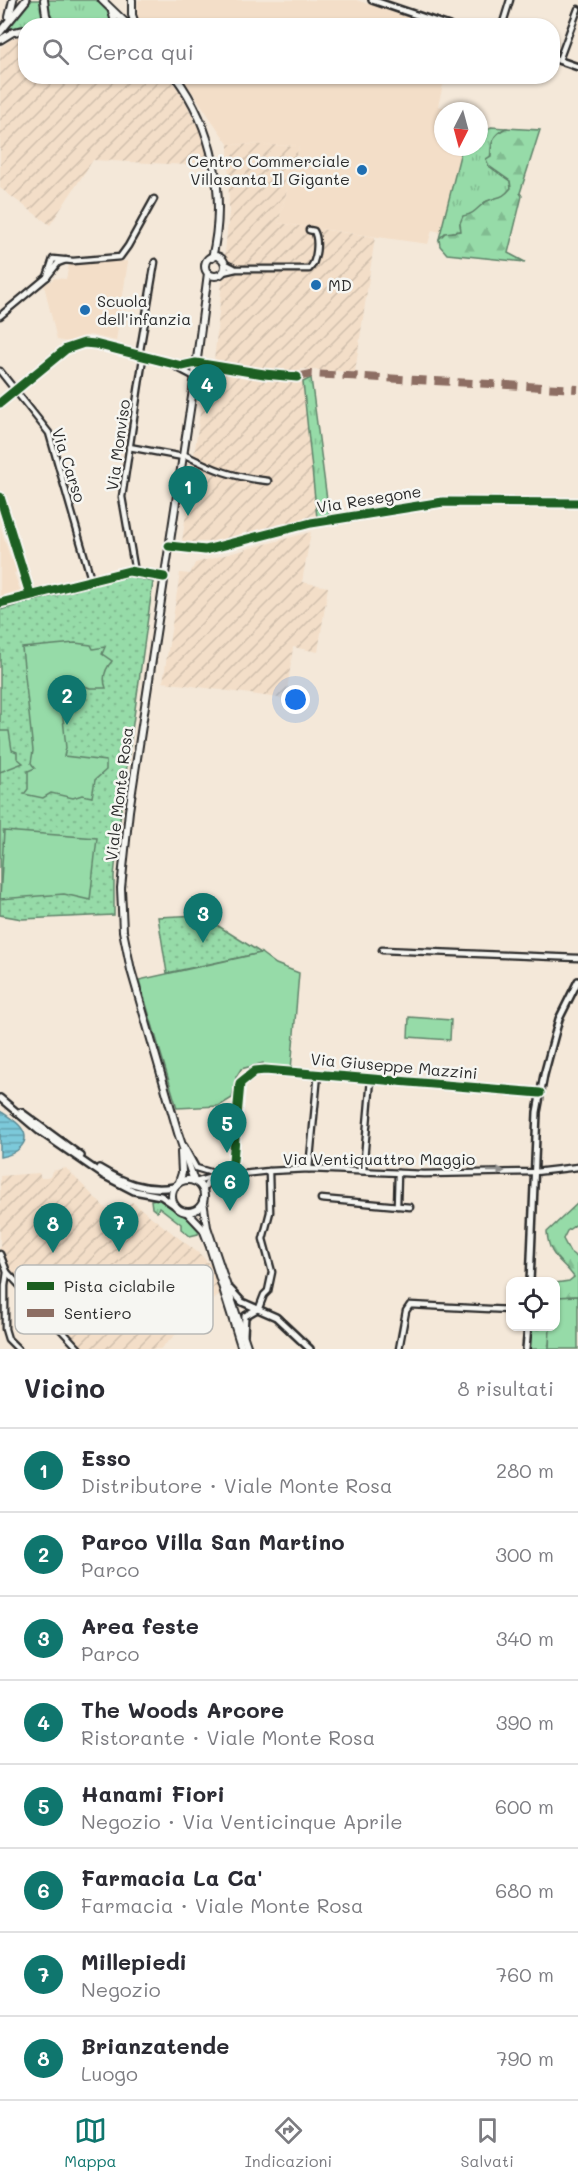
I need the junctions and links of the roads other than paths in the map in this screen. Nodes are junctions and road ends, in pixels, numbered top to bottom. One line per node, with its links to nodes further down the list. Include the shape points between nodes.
1 (13, 0): 16 (main road)
2 (26, 0): 16 (main road)
3 (44, 0): 10 (main road)
4 (102, 0): 8 (main road)
5 (132, 0): 13 (main road)
6 (372, 0): 14 (street)
7 (510, 0): 15 (street)
8 (111, 8): 11 (main road); 12 (main road)
9 (578, 9): 20 (street)
10 (47, 18)
11 (114, 18)
12 (121, 18)
13 (133, 18)
14 (425, 18)
15 (504, 18)
16 (6, 24): 18 (main road)
17 (18, 31): 19 (main road)
18 (0, 32)
19 (0, 40)
20 (560, 57)
21 (560, 60): 22 (street)
22 (578, 67)
23 (180, 84): 26 (main road, Viale Monte Rosa, via 198,117 212,161 217,192)
24 (154, 199): 34 (street, via 120,257 58,263)
25 (309, 230): 30 (street, via 316,236 315,262 309,269)
26 (216, 240): 27 (main road, Viale Monte Rosa); 28 (main road, Viale Monte Rosa)
27 (212, 258): 28 (main road); 31 (main road, Viale Monte Rosa, via 206,266)
28 (222, 260): 30 (street); 32 (main road, Viale Monte Rosa)
29 (155, 262): 35 (street, Via Monviso)
30 (237, 269): 32 (street)
31 (208, 273): 32 (main road); 33 (main road, Viale Monte Rosa)
32 (220, 274): 33 (main road, Viale Monte Rosa)
33 (207, 294): 37 (main road, Viale Monte Rosa)
34 (0, 316)
35 (141, 357): 36 (street); 41 (street, via 94,344 73,346); 43 (street, Via Monviso)
36 (169, 363): 37 (street); 39 (street)
37 (196, 363): 39 (main road, Viale Monte Rosa); 40 (street)
38 (0, 371): 41 (street, Via Carso)
39 (195, 377): 44 (main road, Viale Monte Rosa)
40 (297, 377)
41 (15, 390): 42 (street); 51 (street, Via Carso, via 49,433)
42 (0, 403)
43 (129, 447): 44 (street); 49 (street, Via Monviso, via 122,496)
44 (183, 455): 45 (street, via 239,478); 48 (main road, Viale Monte Rosa)
45 (268, 482)
46 (0, 496): 52 (street)
47 (578, 503): 48 (street, Via Resegone, via 443,502 311,523 225,547 205,550)
48 (169, 546): 50 (main road, Viale Monte Rosa)
49 (135, 572): 50 (street); 51 (street)
50 (164, 577): 61 (main road, Viale Monte Rosa, via 129,811 122,905 131,970)
51 (91, 579): 52 (street)
52 (30, 594): 53 (street)
53 (0, 603)
54 (382, 950): 55 (street)
55 (578, 958)
56 (578, 981): 59 (street, via 560,1019)
57 (318, 1074): 58 (street, Via Giuseppe Mazzini); 64 (street); 69 (street, Via Giuseppe Mazzini, via 255,1071 240,1083 233,1160)
58 (371, 1079): 59 (street, Via Giuseppe Mazzini); 66 (street)
59 (540, 1093): 67 (street)
60 (0, 1097): 71 (street, via 114,1176 151,1189); 75 (street, via 39,1131 103,1175 134,1191 161,1196)
61 (178, 1133): 62 (main road, Viale Monte Rosa); 71 (main road, Viale Monte Rosa, via 183,1166)
62 (180, 1141): 69 (street, via 196,1168); 70 (main road, Viale Monte Rosa)
63 (578, 1167): 67 (street, Via Ventiquattro Maggio)
64 (309, 1169): 65 (street, Via Ventiquattro Maggio); 66 (street, Via Ventiquattro Maggio)
65 (269, 1171): 69 (street, Via Ventiquattro Maggio); 85 (street, via 270,1212 263,1239 272,1272)
66 (363, 1171): 68 (street, Via Ventiquattro Maggio)
67 (535, 1172): 68 (street, Via Ventiquattro Maggio, one-way to 67); 82 (street)
68 (398, 1173): 76 (street)
69 (223, 1175): 70 (street, Via Ventiquattro Maggio); 72 (street, via 207,1183)
70 (195, 1182): 71 (main road, via 187,1180); 72 (main road, Viale Monte Rosa)
71 (176, 1185): 75 (main road, Viale Monte Rosa, via 171,1196)
72 (203, 1191): 74 (main road)
73 (321, 1199): 76 (street)
74 (203, 1201): 78 (main road); 84 (main road, via 207,1227)
75 (174, 1205): 78 (main road)
76 (398, 1206): 77 (street)
77 (410, 1207)
78 (187, 1212): 92 (main road, via 203,1229)
79 (0, 1254): 80 (street)
80 (8, 1272): 81 (street); 83 (street); 90 (street, via 5,1329)
81 (0, 1276)
82 (530, 1277)
83 (15, 1280)
84 (230, 1289): 85 (street, via 242,1302); 89 (main road)
85 (259, 1308): 89 (street, via 245,1316); 94 (street, via 276,1317)
86 (506, 1310): 95 (street, via 410,1305)
87 (528, 1331): 96 (street)
88 (65, 1334): 91 (street)
89 (245, 1339): 93 (main road)
90 (18, 1349)
91 (79, 1349)
92 (242, 1349)
93 (248, 1349)
94 (310, 1349)
95 (399, 1349)
96 (526, 1349)

